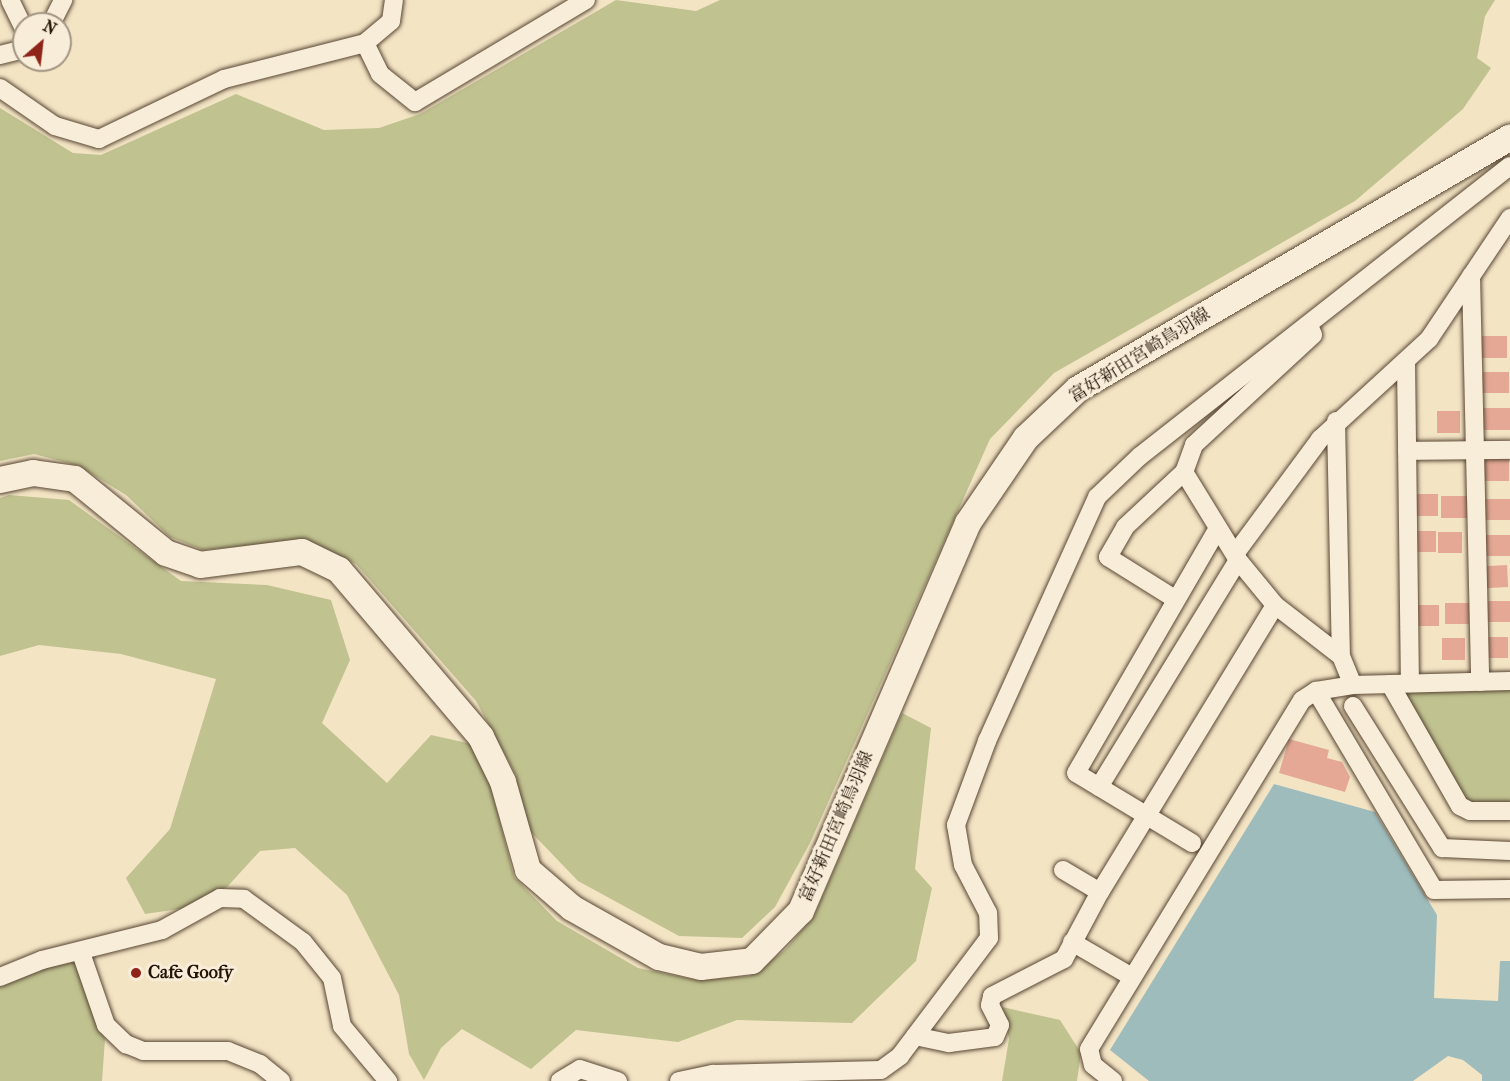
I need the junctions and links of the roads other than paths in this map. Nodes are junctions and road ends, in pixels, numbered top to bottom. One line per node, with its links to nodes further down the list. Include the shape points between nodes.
1 (394, 0): 3 (street, via 391,21)
2 (586, 0): 3 (street, via 415,102 380,74)
3 (365, 43): 4 (street, via 224,79 99,139 55,126)
4 (0, 88)
5 (1510, 138): 16 (main road, 富好新田宮崎鳥羽線, via 1078,389 1026,438 968,523 801,911 752,961 701,968 659,957 572,908 528,870 503,782 481,737 339,570 302,552 200,565 166,553 75,479 33,473)
6 (1510, 166): 9 (street)
7 (1510, 218): 8 (street)
8 (1471, 276): 10 (street); 12 (street)
9 (1309, 326): 15 (street, via 1313,335 1194,445); 41 (street, via 1140,456 1090,509 982,751 956,825 963,865 988,914 989,938)
10 (1406, 362): 11 (street); 14 (street)
11 (1336, 421): 18 (street); 21 (street)
12 (1478, 450): 13 (street); 14 (street); 23 (street)
13 (1510, 450)
14 (1407, 451): 24 (street)
15 (1184, 472): 17 (street); 19 (street, via 1125,527 1108,557)
16 (0, 480)
17 (1218, 528): 18 (street); 19 (street)
18 (1236, 557): 20 (street); 29 (street)
19 (1175, 599): 29 (street, via 1076,773)
20 (1275, 605): 21 (street); 31 (street)
21 (1341, 656): 26 (street)
22 (1510, 681): 23 (street)
23 (1480, 682): 24 (street)
24 (1410, 683): 25 (street)
25 (1390, 684): 26 (street); 30 (street, via 1460,806 1470,811)
26 (1353, 685): 27 (street)
27 (1316, 691): 35 (street, via 1434,890); 40 (street, via 1284,726)
28 (1353, 706): 33 (street, via 1442,848)
29 (1099, 787): 31 (street)
30 (1510, 810)
31 (1147, 816): 32 (street); 36 (street)
32 (1192, 843)
33 (1510, 851)
34 (1063, 870): 36 (street)
35 (1510, 890)
36 (1100, 892): 37 (street)
37 (1072, 942): 40 (street); 41 (street, via 1064,959 992,996 990,1005 1000,1025 995,1037 949,1042)
38 (81, 953): 39 (street, via 42,960); 42 (street, via 106,1025 126,1044 143,1051 228,1051 260,1064); 43 (street, via 162,930 220,898 244,900 310,951 332,978 342,1026)
39 (0, 977)
40 (1132, 977): 47 (street, via 1089,1049 1093,1065)
41 (915, 1036): 46 (street, via 881,1070 713,1074)
42 (281, 1081)
43 (388, 1081)
44 (560, 1081): 45 (street, via 580,1069)
45 (618, 1081)
46 (679, 1081)
47 (1113, 1081)

